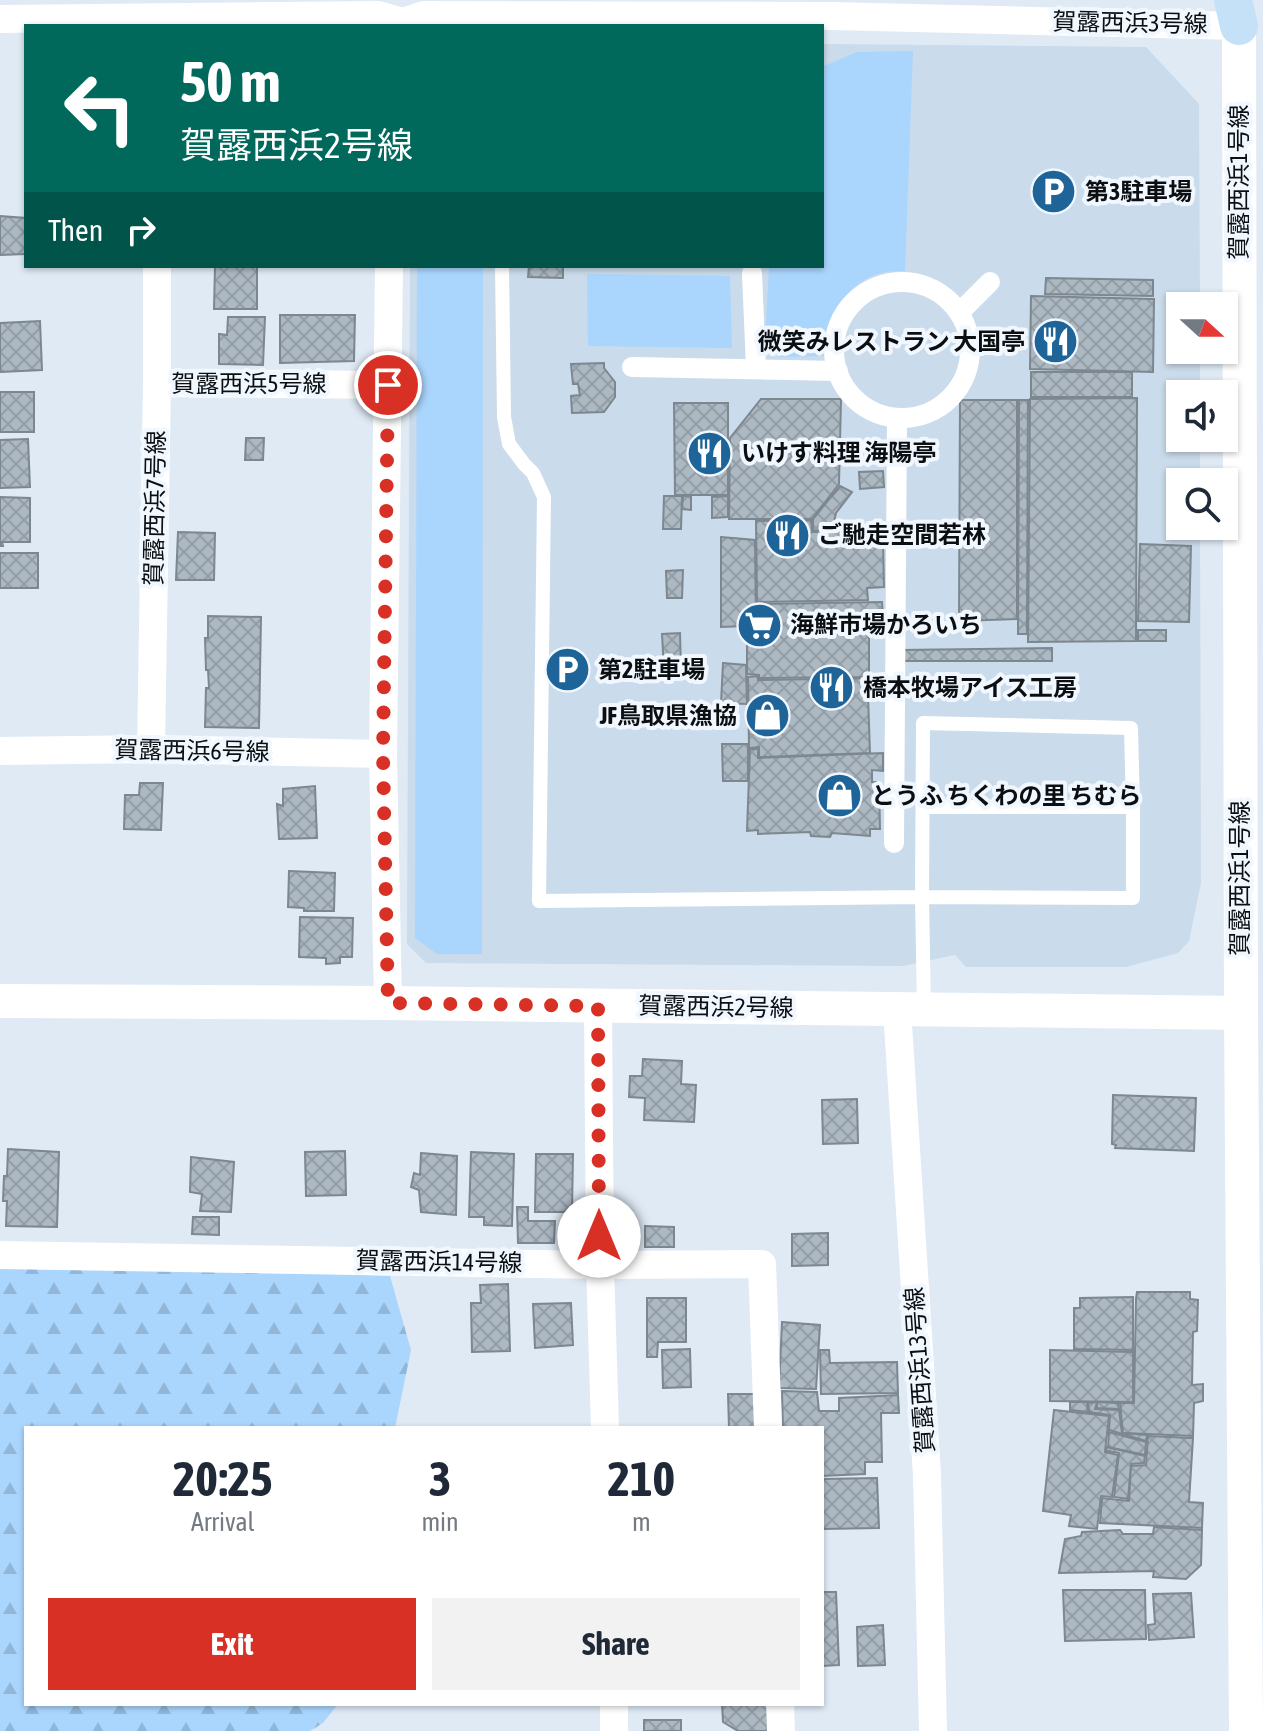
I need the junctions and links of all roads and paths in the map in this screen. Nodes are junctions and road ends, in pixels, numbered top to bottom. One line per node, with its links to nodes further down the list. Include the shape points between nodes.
1 (1236, 13): 5 (street, 賀露西浜3号線); 29 (street, 賀露西浜1号線)
2 (0, 19): 3 (street)
3 (155, 22): 4 (street, via 378,15)
4 (402, 24): 5 (street, 賀露西浜3号線, via 424,15)
5 (827, 24)
6 (157, 268): 15 (street, 賀露西浜7号線)
7 (389, 268): 16 (street)
8 (502, 268): 24 (lane, via 504,417 509,444 533,473 544,497 539,901)
9 (752, 273): 13 (street)
10 (990, 282): 11 (street)
11 (959, 313): 14 (street, via 937,291 917,283 874,288 841,318 835,339); 17 (street, via 970,346 968,369 957,390 941,406)
12 (632, 367): 13 (street)
13 (756, 368): 14 (street)
14 (838, 371): 17 (street, via 856,401)
15 (157, 383): 16 (street, 賀露西浜5号線); 18 (street, 賀露西浜7号線)
16 (388, 385): 20 (street)
17 (897, 419): 23 (street)
18 (151, 749): 19 (street, 賀露西浜6号線); 20 (street, 賀露西浜6号線)
19 (0, 751)
20 (383, 754): 26 (street)
21 (924, 807): 22 (lane); 22 (lane, via 923,723 1131,728); 24 (lane)
22 (1133, 807): 24 (lane, via 1133,898)
23 (894, 843)
24 (922, 897): 28 (lane)
25 (0, 1001): 26 (street, 賀露西浜2号線)
26 (388, 1003): 27 (street, 賀露西浜2号線)
27 (598, 1006): 28 (street, 賀露西浜2号線); 31 (street)
28 (910, 1009): 29 (street, 賀露西浜2号線); 38 (street, 賀露西浜13号線)
29 (1252, 1014): 39 (street, 賀露西浜1号線)
30 (0, 1255): 31 (street, 賀露西浜14号線)
31 (600, 1265): 32 (street); 33 (street, 賀露西浜14号線, via 762,1264)
32 (605, 1426)
33 (768, 1426)
34 (614, 1706): 36 (street)
35 (780, 1706): 37 (street)
36 (614, 1731)
37 (781, 1731)
38 (933, 1731)
39 (1246, 1731)

